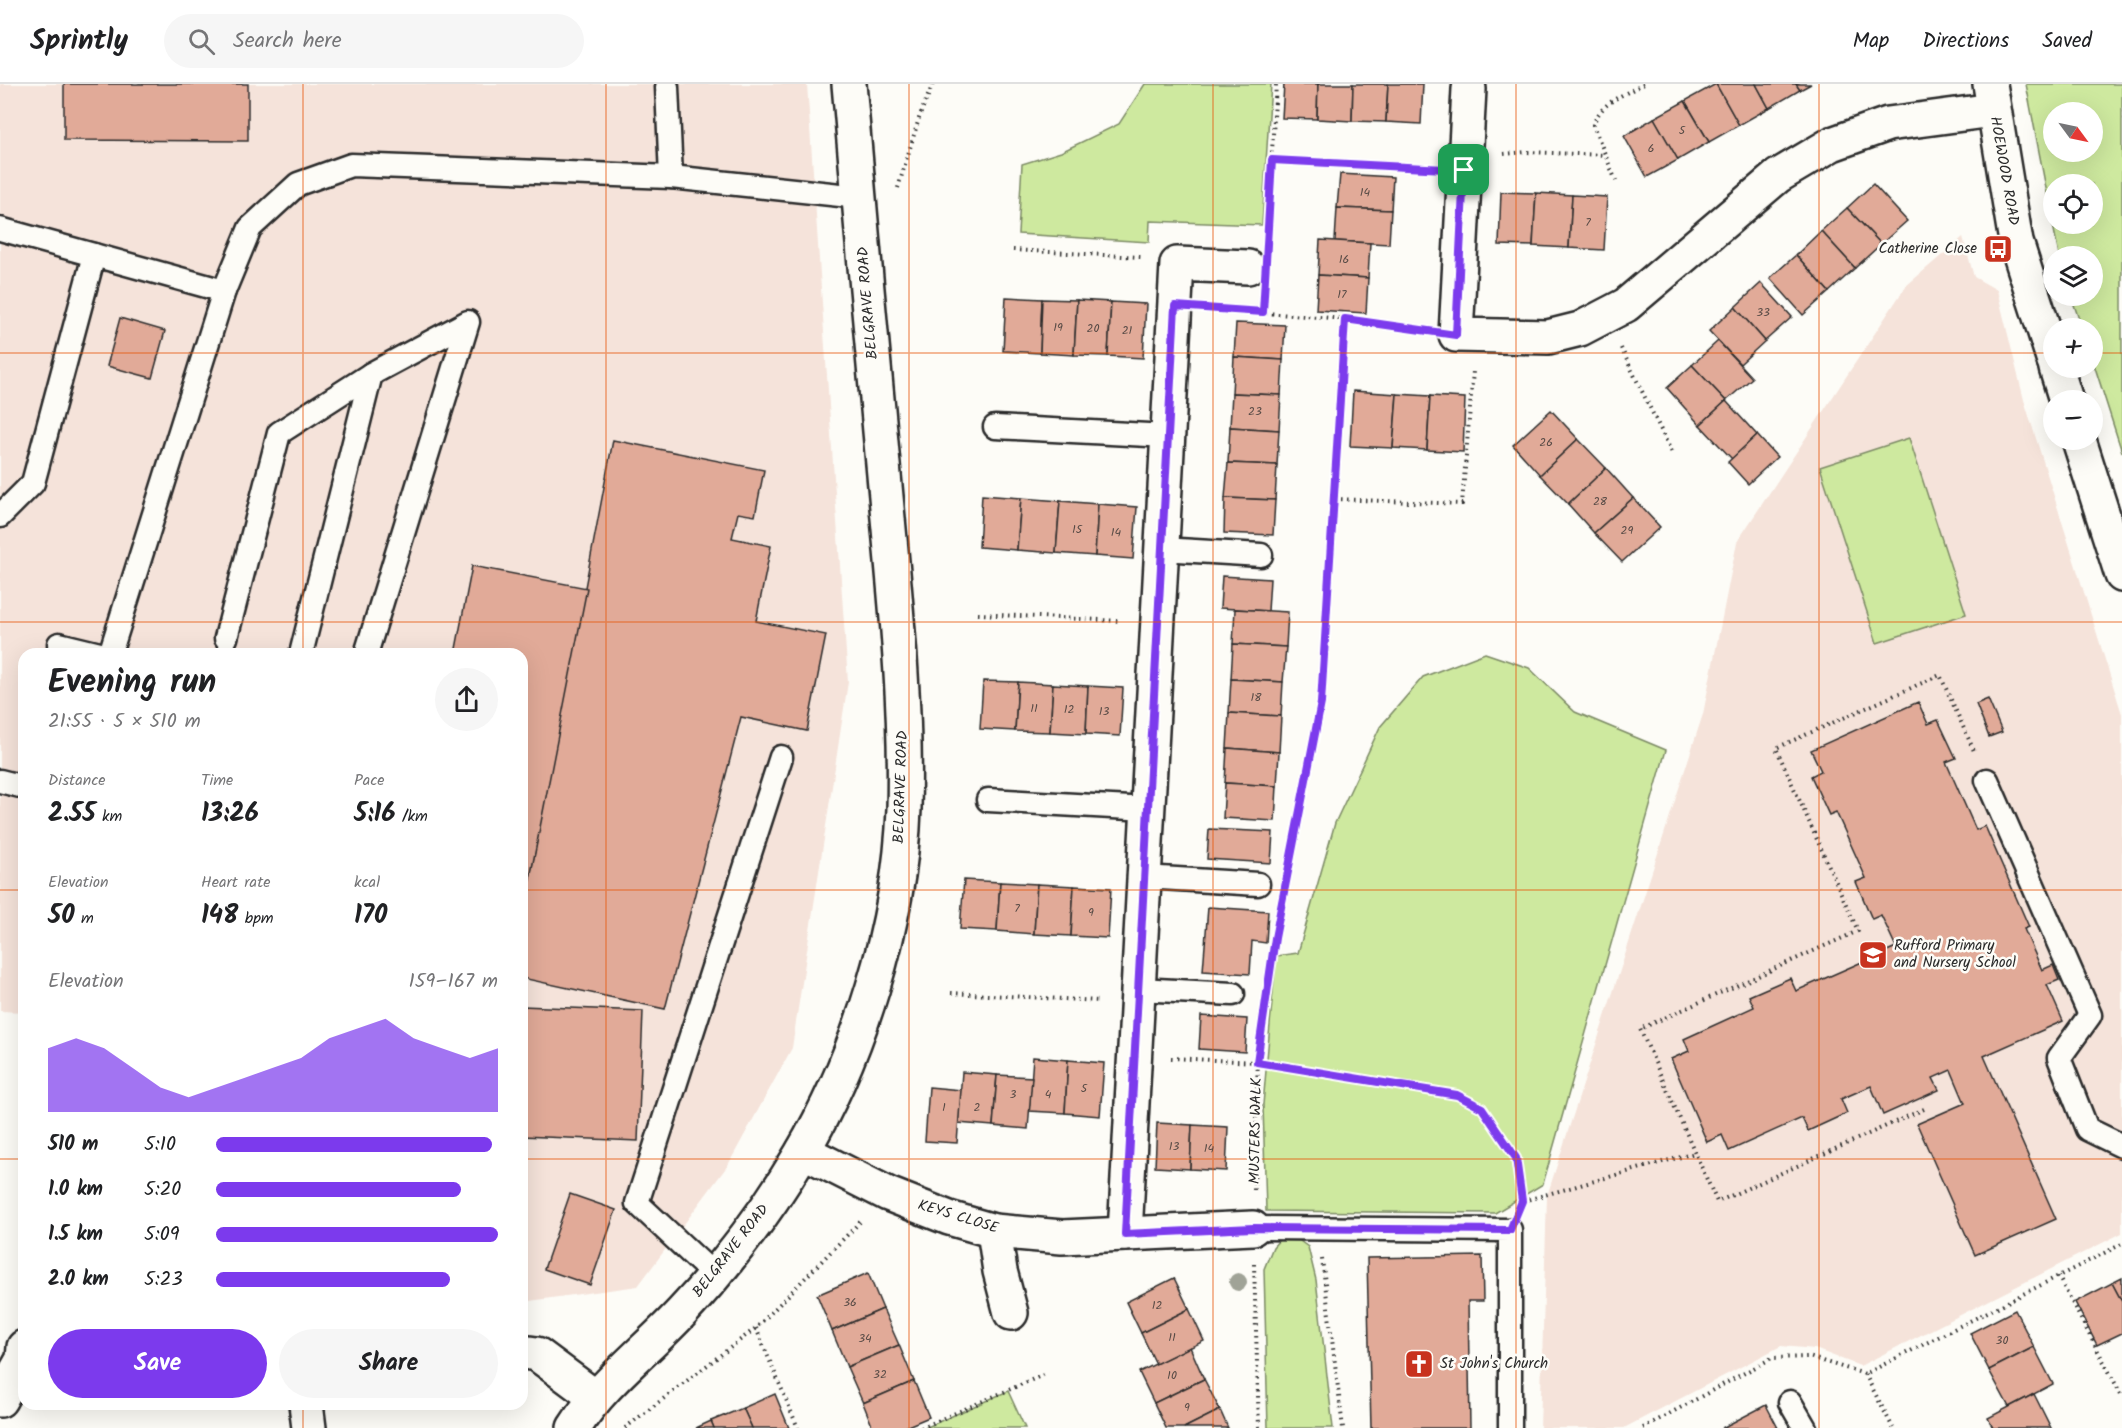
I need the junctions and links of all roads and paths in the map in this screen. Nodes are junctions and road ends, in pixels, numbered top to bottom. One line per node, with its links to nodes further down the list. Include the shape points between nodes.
1 (849, 84): 13 (street, BELGRAVE ROAD)
2 (933, 84): 13 (path, via 896,194)
3 (1276, 84): 9 (path)
4 (1644, 84): 8 (path, via 1606,104 1597,114 1593,125)
5 (667, 87): 11 (lane)
6 (1469, 89): 10 (street)
7 (1992, 97): 24 (street, via 1888,124 1832,144 1778,176 1648,288); 25 (street, HOEWOOD ROAD, via 2016,242)
8 (1605, 155): 10 (path, via 1526,152); 12 (path)
9 (1272, 160): 10 (path); 17 (path)
10 (1465, 162): 26 (street)
11 (671, 177): 13 (lane); 19 (lane, via 351,165 298,184 250,228)
12 (1616, 181)
13 (859, 197): 62 (street, BELGRAVE ROAD, via 894,596 904,748 903,813 893,904 871,991 842,1071)
14 (0, 229): 16 (lane)
15 (1013, 250): 18 (path, via 1148,257)
16 (94, 255): 19 (lane); 33 (lane, via 33,483)
17 (1258, 257): 18 (street)
18 (1177, 264): 21 (street)
19 (224, 291): 42 (lane)
20 (1264, 301): 22 (path)
21 (1175, 306): 22 (path); 29 (street)
22 (1263, 312): 23 (path)
23 (1345, 319): 26 (path); 32 (path)
24 (1604, 319): 26 (street, via 1548,337); 31 (path)
25 (2043, 327)
26 (1466, 335): 32 (path, via 1462,504)
27 (371, 374): 39 (lane, via 279,433); 43 (lane); 44 (lane, via 468,322)
28 (995, 427): 29 (lane)
29 (1168, 436): 34 (street)
30 (2082, 450): 36 (street)
31 (1673, 454)
32 (1335, 499): 53 (path, via 1321,703)
33 (0, 516)
34 (1162, 549): 35 (lane); 38 (street)
35 (1261, 555)
36 (2122, 575)
37 (978, 614): 38 (path)
38 (1158, 623): 50 (street)
39 (226, 638)
40 (59, 644): 41 (lane)
41 (75, 648)
42 (112, 648)
43 (302, 648)
44 (368, 648)
45 (781, 757): 72 (lane, via 637,1203)
46 (1987, 780): 61 (lane, via 2090,1015 2059,1058 2087,1129); 63 (path, via 1940,675 1776,748 1858,932 1640,1029)
47 (0, 781): 48 (lane)
48 (18, 786)
49 (988, 800): 50 (lane)
50 (1148, 808): 51 (street)
51 (1144, 878): 52 (lane); 57 (street)
52 (1258, 884)
53 (1286, 884)
54 (1282, 905): 59 (path, MUSTERS WALK)
55 (951, 993): 57 (path)
56 (1233, 994): 57 (lane)
57 (1138, 996): 58 (street)
58 (1134, 1056): 59 (path); 70 (street)
59 (1257, 1062): 65 (path, via 1457,1095 1482,1108 1516,1158); 66 (path, MUSTERS WALK)
60 (1924, 1109): 63 (path, via 1717,1202)
61 (2122, 1146)
62 (803, 1151): 64 (street, KEYS CLOSE); 72 (street, BELGRAVE ROAD)
63 (1695, 1153): 65 (path)
64 (888, 1194): 69 (street, KEYS CLOSE); 75 (path)
65 (1522, 1201): 68 (path)
66 (1253, 1228): 67 (lane); 70 (street, KEYS CLOSE); 91 (path, MUSTERS WALK)
67 (1318, 1229): 68 (lane); 92 (path)
68 (1510, 1230): 93 (lane)
69 (994, 1231): 70 (street, KEYS CLOSE, via 1062,1237); 74 (street)
70 (1125, 1234)
71 (2122, 1244): 73 (path)
72 (714, 1275): 81 (street, BELGRAVE ROAD)
73 (2058, 1276): 78 (path); 80 (path)
74 (1011, 1313)
75 (756, 1328): 88 (path); 89 (path)
76 (528, 1353): 81 (street, via 537,1354)
77 (18, 1368): 83 (street)
78 (1865, 1374): 94 (path, via 1809,1357 1772,1358); 96 (path)
79 (1043, 1375): 90 (path)
80 (2122, 1396)
81 (595, 1397): 87 (street, BELGRAVE ROAD)
82 (18, 1400): 83 (street)
83 (0, 1401)
84 (1790, 1402): 95 (lane)
85 (307, 1410): 86 (street)
86 (309, 1428)
87 (574, 1428)
88 (625, 1428)
89 (798, 1428)
90 (921, 1428)
91 (1259, 1428)
92 (1343, 1428)
93 (1510, 1428)
94 (1643, 1428)
95 (1805, 1428)
96 (1893, 1428)

